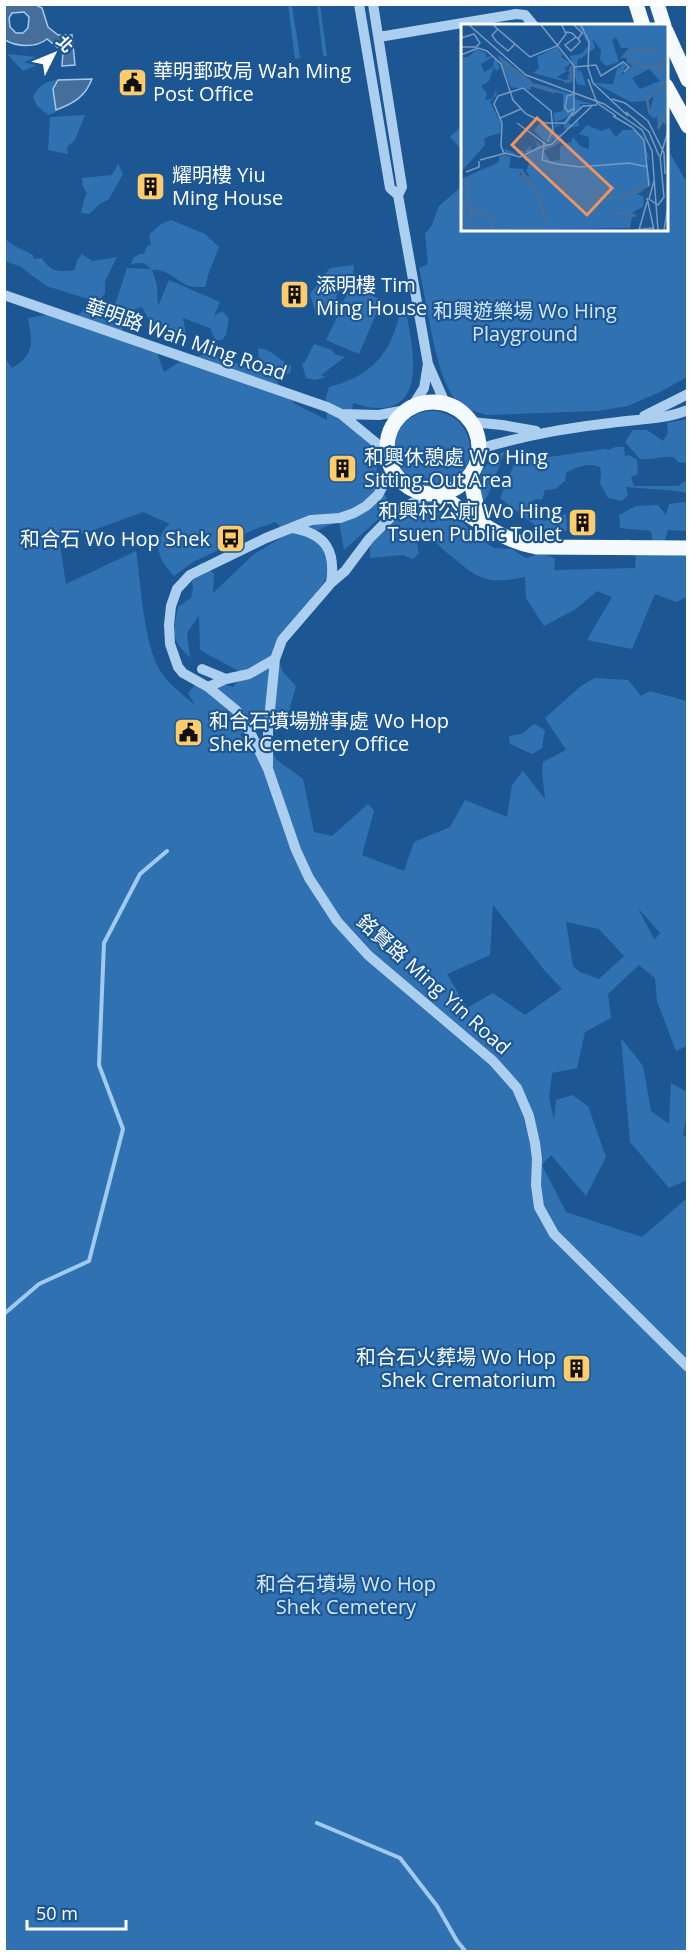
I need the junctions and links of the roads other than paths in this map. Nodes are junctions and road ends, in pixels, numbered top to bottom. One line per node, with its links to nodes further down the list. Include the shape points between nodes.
1 (359, 4): 13 (street, via 390,188)
2 (373, 4): 9 (street)
3 (636, 4): 6 (main road)
4 (657, 4): 7 (main road)
5 (532, 24): 9 (street, via 525,15 516,14)
6 (642, 24)
7 (663, 24)
8 (668, 36): 10 (main road)
9 (379, 37): 13 (street, via 402,187)
10 (687, 80)
11 (668, 90): 12 (main road)
12 (687, 126)
13 (398, 195): 15 (street)
14 (4, 294): 20 (street, 華明路 Wah Ming Road)
15 (428, 364): 17 (street); 18 (street, via 424,388)
16 (687, 394): 21 (street)
17 (445, 404): 18 (main road, via 429,402); 22 (main road)
18 (409, 408): 20 (street, 華明路 Wah Ming Road, via 379,415); 25 (main road, via 393,424)
19 (687, 410): 21 (street)
20 (341, 414): 25 (street, 華明路 Wah Ming Road)
21 (639, 419): 23 (street)
22 (471, 422): 23 (street); 24 (main road)
23 (543, 432): 24 (street)
24 (479, 449): 27 (main road)
25 (386, 451): 26 (main road)
26 (392, 470): 28 (main road, via 416,492); 30 (street, 銘賢路 Ming Yin Road, via 378,495 366,506 340,518 311,520)
27 (470, 477): 28 (main road, via 453,490); 29 (main road)
28 (433, 494): 29 (main road); 32 (street, 銘賢路 Ming Yin Road, via 397,511)
29 (480, 522): 31 (main road, via 508,539 536,547)
30 (293, 528): 32 (street, via 309,531 325,544 333,565); 36 (street, 銘賢路 Ming Yin Road, via 189,575 177,588 169,625 174,657 183,673)
31 (687, 548)
32 (331, 583): 33 (street, 銘賢路 Ming Yin Road, via 282,640)
33 (275, 659): 35 (street, via 249,674); 37 (street, 銘賢路 Ming Yin Road)
34 (202, 669): 35 (street)
35 (226, 679): 36 (street)
36 (208, 687): 37 (street, 銘賢路 Ming Yin Road, via 236,710)
37 (268, 769): 38 (street, 銘賢路 Ming Yin Road, via 296,850 324,904 368,955 493,1061 517,1088 535,1143 538,1199 560,1241)
38 (687, 1366)

